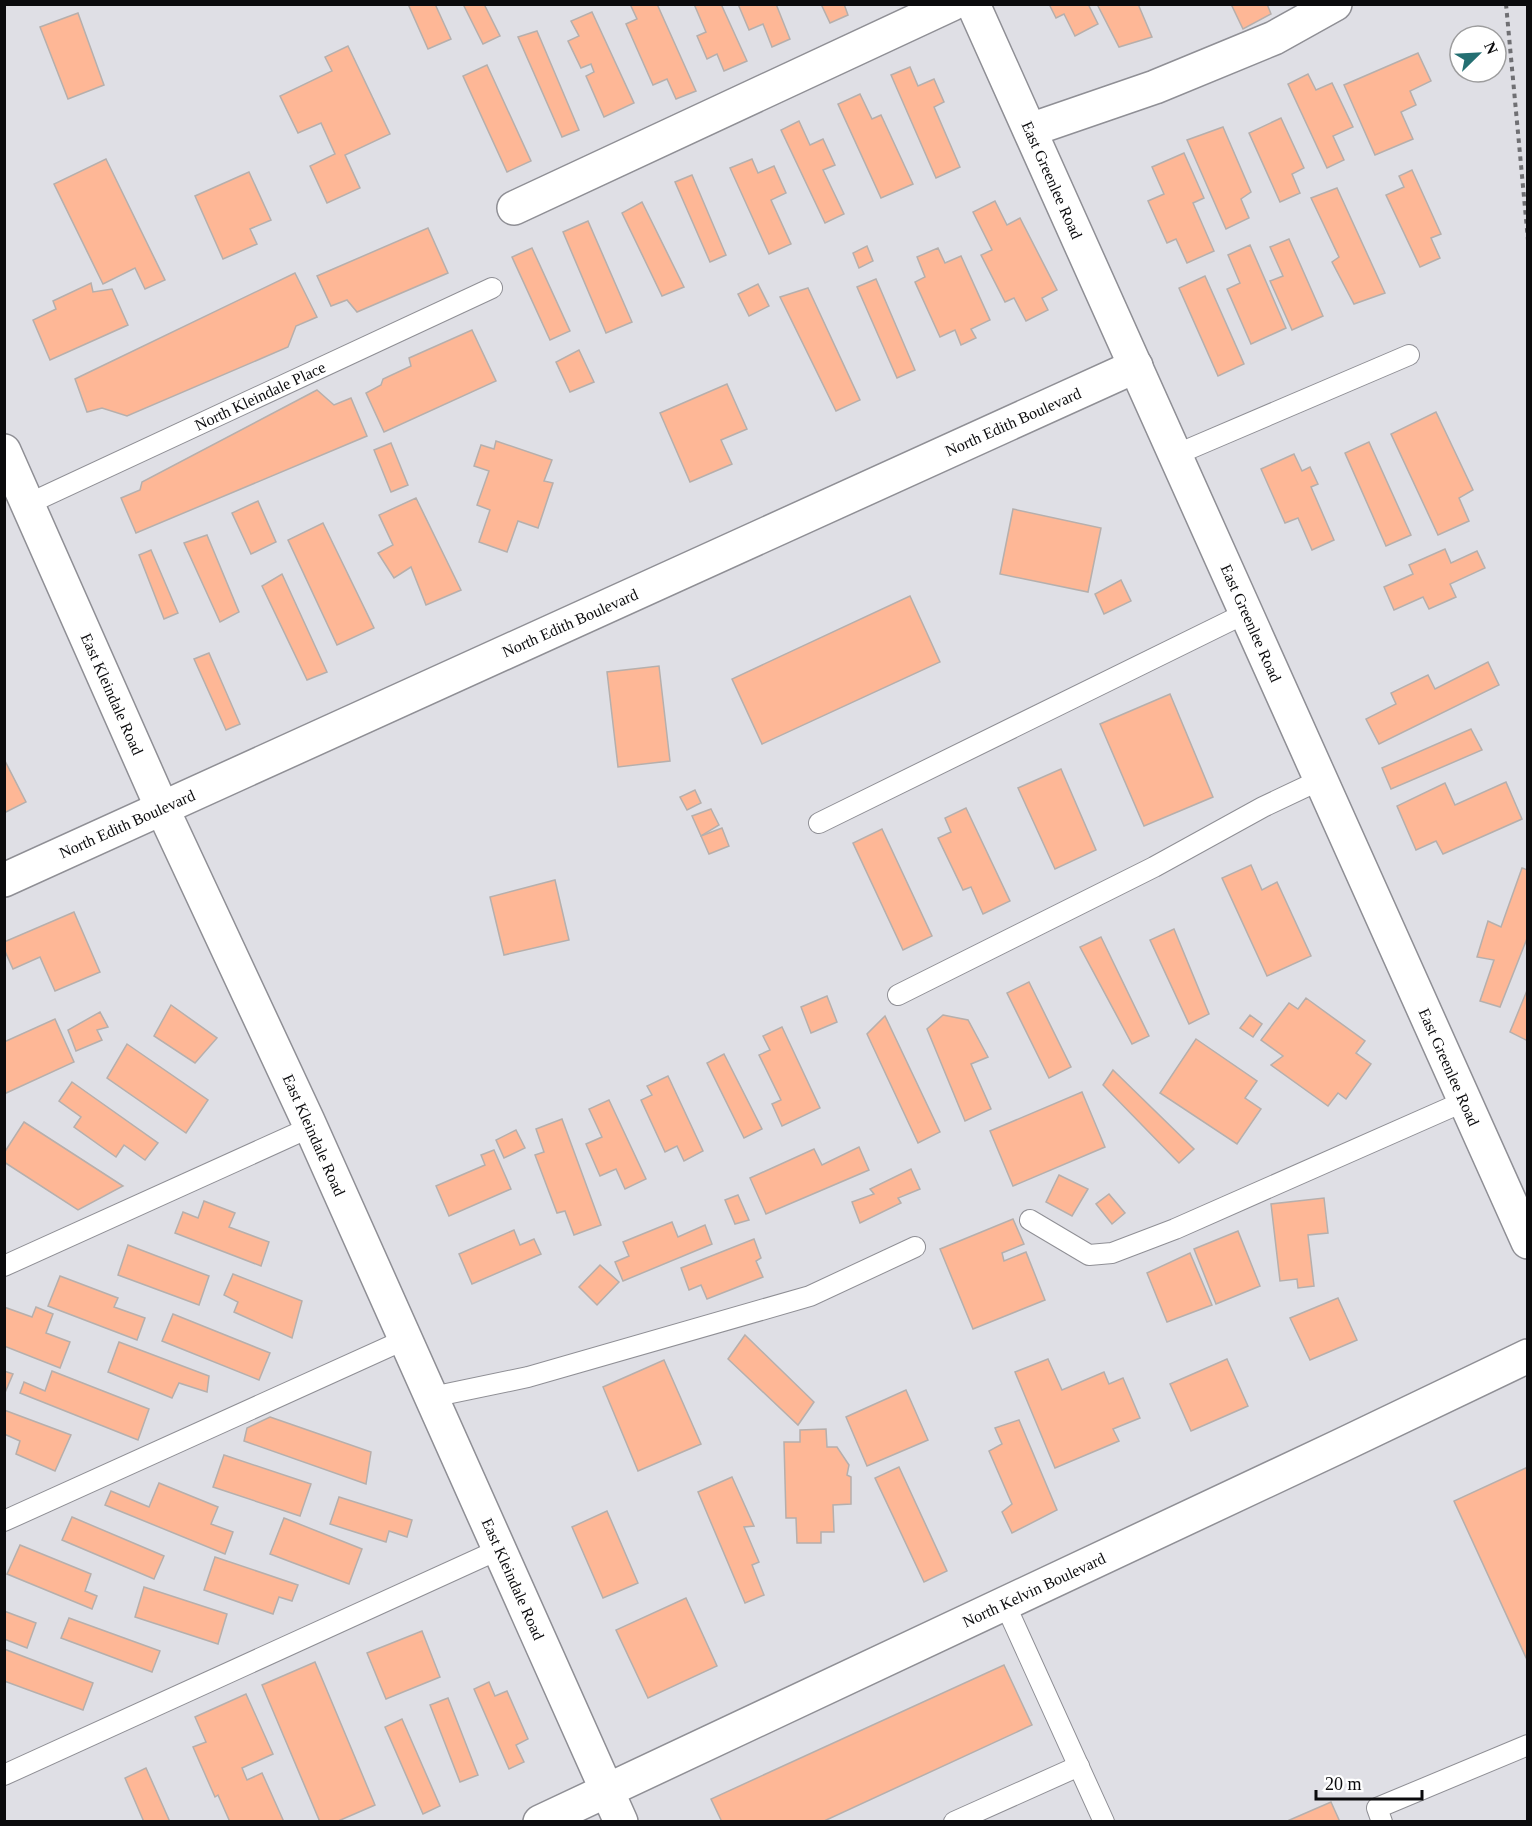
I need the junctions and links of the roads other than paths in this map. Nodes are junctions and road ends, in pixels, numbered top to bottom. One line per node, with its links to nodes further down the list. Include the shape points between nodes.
1 (952, 4): 5 (street)
2 (973, 4): 4 (street, East Greenlee Road)
3 (1335, 4): 4 (street, via 1274,38 1166,83)
4 (1030, 130): 8 (street, East Greenlee Road)
5 (514, 208)
6 (492, 288): 11 (lane, North Kleindale Place)
7 (1409, 355): 10 (lane)
8 (1136, 366): 10 (street, East Greenlee Road); 14 (street, North Edith Boulevard)
9 (4, 451): 11 (street, East Kleindale Road)
10 (1175, 455): 12 (street, East Greenlee Road)
11 (28, 504): 14 (street, East Kleindale Road)
12 (1246, 613): 13 (street, East Greenlee Road); 15 (lane)
13 (1320, 780): 17 (lane); 18 (street, East Greenlee Road)
14 (162, 808): 16 (street, North Edith Boulevard); 19 (street, East Kleindale Road)
15 (819, 823)
16 (4, 880)
17 (898, 996)
18 (1465, 1101): 20 (lane, via 1112,1253 1089,1255); 21 (street, East Greenlee Road)
19 (311, 1127): 23 (lane); 24 (street, East Kleindale Road)
20 (1030, 1220)
21 (1527, 1242)
22 (915, 1247): 26 (lane, via 810,1296 528,1377)
23 (4, 1266)
24 (406, 1339): 26 (street, East Kleindale Road); 27 (lane)
25 (1527, 1356): 29 (street, North Kelvin Boulevard)
26 (432, 1397): 28 (street, East Kleindale Road)
27 (4, 1521)
28 (500, 1549): 32 (lane); 33 (street, East Kleindale Road)
29 (1005, 1604): 31 (lane); 33 (street, North Kelvin Boulevard)
30 (1527, 1745): 38 (lane, via 1377,1808)
31 (1079, 1766): 36 (lane); 37 (lane)
32 (4, 1775)
33 (606, 1790): 34 (street, North Kelvin Boulevard); 35 (street, East Kleindale Road)
34 (540, 1821)
35 (621, 1821)
36 (954, 1821)
37 (1104, 1821)
38 (1382, 1821)

